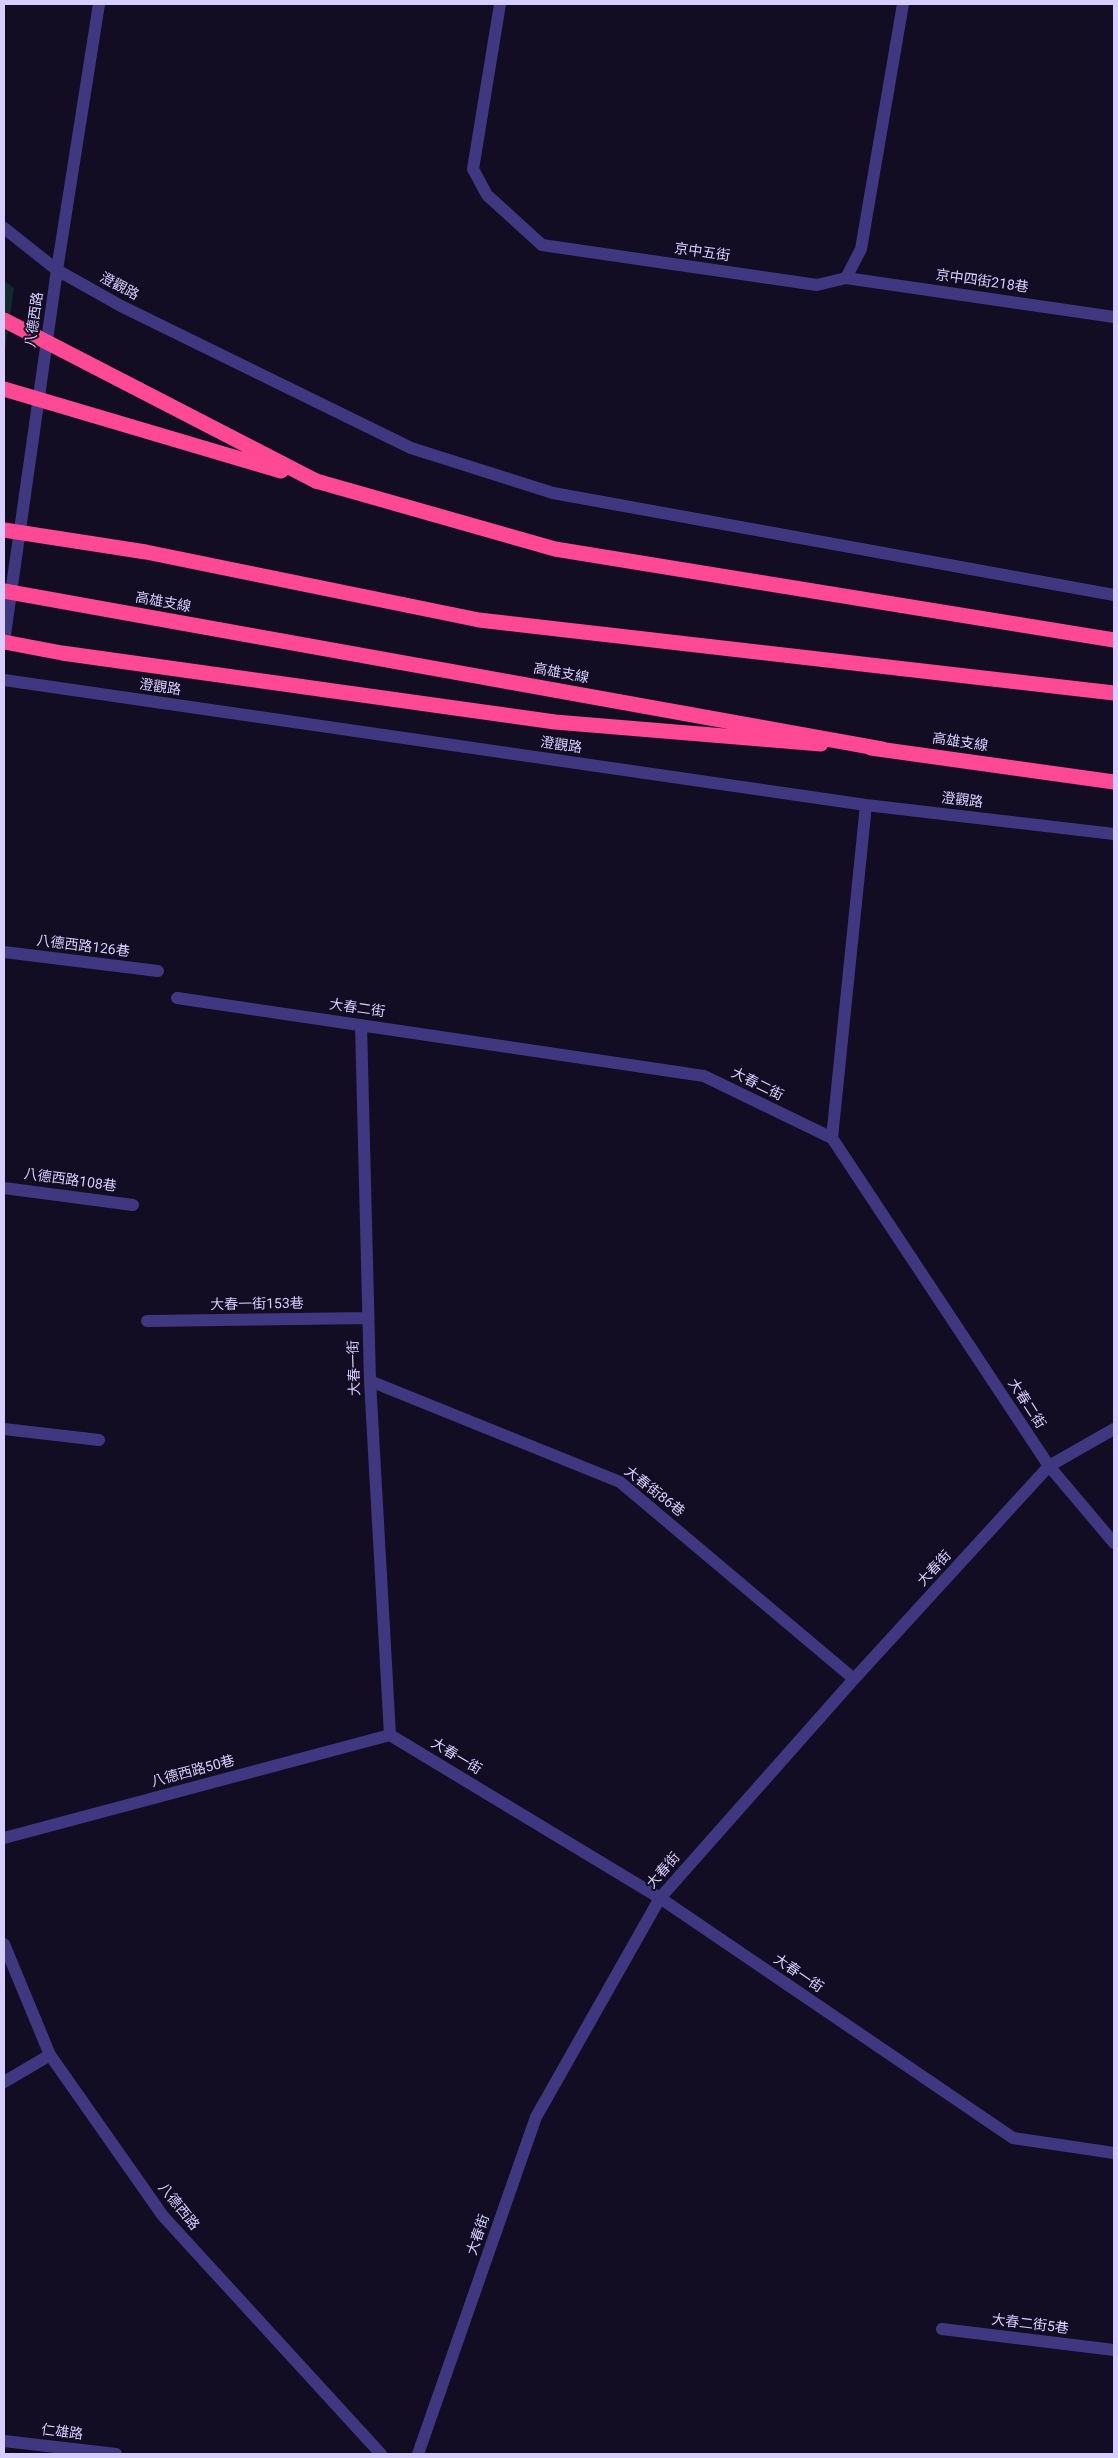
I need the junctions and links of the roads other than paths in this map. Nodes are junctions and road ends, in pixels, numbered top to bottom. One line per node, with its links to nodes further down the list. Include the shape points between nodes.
1 (99, 4): 5 (street, 八德西路)
2 (500, 4): 6 (street, 京中五街, via 473,168 487,195 542,245 817,285)
3 (903, 4): 6 (street, via 861,249)
4 (4, 228): 5 (street, 澄觀路)
5 (57, 270): 13 (street, 澄觀路, via 121,306 411,448 544,490); 15 (street, 八德西路)
6 (846, 278): 7 (street, 京中四街218巷)
7 (1114, 317)
8 (4, 320): 10 (highway, bridge)
9 (4, 389): 10 (highway, bridge)
10 (316, 481): 14 (highway, via 555,549)
11 (4, 530): 17 (highway, bridge, via 146,552 479,620)
12 (4, 591): 18 (highway, 高雄支線, bridge)
13 (1114, 595)
14 (1114, 640)
15 (4, 642): 18 (highway, bridge, via 62,653 555,722)
16 (4, 680): 20 (street, 澄觀路)
17 (1114, 693)
18 (882, 748): 19 (highway, 高雄支線)
19 (1114, 782)
20 (866, 805): 21 (street, 澄觀路); 26 (street)
21 (1114, 834)
22 (4, 952): 23 (street, 八德西路126巷)
23 (158, 971)
24 (177, 998): 25 (street, 大春二街)
25 (361, 1025): 26 (street, 大春二街, via 704,1076); 29 (street, 大春一街)
26 (832, 1138): 35 (street, 大春二街)
27 (4, 1188): 28 (street, 八德西路108巷)
28 (132, 1205)
29 (368, 1318): 30 (street, 大春一街153巷); 31 (street, 大春一街)
30 (147, 1322)
31 (370, 1381): 37 (street, 大春街86巷, via 620,1482); 38 (street, 大春一街)
32 (4, 1429): 34 (street)
33 (1114, 1429): 35 (street, 大春街)
34 (99, 1440)
35 (1049, 1466): 36 (street, 大春二街); 37 (street, 大春街)
36 (1114, 1543)
37 (854, 1679): 40 (street, 大春街)
38 (390, 1735): 39 (street, 八德西路50巷); 40 (street, 大春一街)
39 (4, 1838)
40 (660, 1898): 44 (street, 大春一街, via 1013,2138); 50 (street, 大春街, via 536,2117)
41 (4, 1944): 42 (street, 八德西路)
42 (50, 2056): 43 (street); 49 (street, 八德西路, via 163,2216)
43 (4, 2082)
44 (1114, 2153)
45 (942, 2330): 46 (street, 大春二街5巷)
46 (1114, 2350)
47 (4, 2441): 48 (street, 仁雄路)
48 (116, 2454)
49 (381, 2454)
50 (418, 2454)

